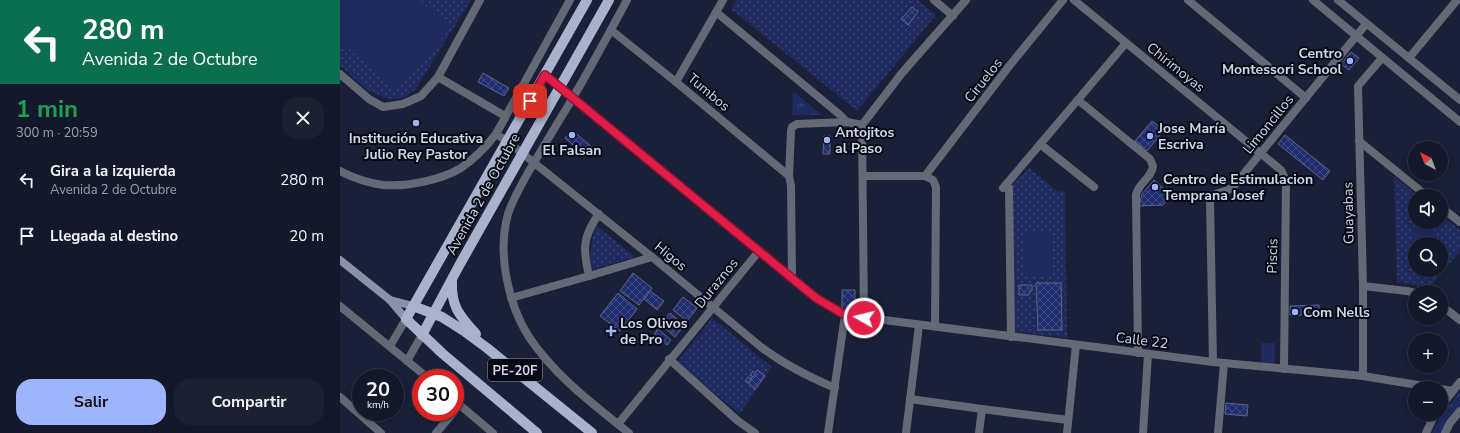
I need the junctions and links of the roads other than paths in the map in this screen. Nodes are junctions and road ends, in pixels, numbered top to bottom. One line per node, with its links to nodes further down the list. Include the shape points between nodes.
1 (480, 0): 24 (street)
2 (570, 0): 32 (street, Avenida 2 de Octubre)
3 (587, 0): 23 (main road, Avenida 2 de Octubre)
4 (609, 0): 27 (main road, Avenida 2 de Octubre)
5 (628, 0): 18 (street)
6 (723, 0): 15 (street)
7 (934, 0): 16 (street)
8 (966, 0): 16 (street)
9 (1062, 0): 46 (street, Ciruelos)
10 (1074, 0): 20 (street, Chirimoyas)
11 (1188, 0): 29 (street)
12 (1313, 0): 19 (street)
13 (1338, 0): 17 (street)
14 (1456, 0): 22 (street)
15 (716, 12): 26 (street); 33 (street)
16 (953, 16): 35 (street, via 902,73)
17 (1366, 24): 19 (street, Limoncillos); 22 (street)
18 (611, 30): 26 (street, Tumbos); 28 (street)
19 (1356, 36): 21 (street); 29 (street, Limoncillos)
20 (1126, 42): 30 (street); 41 (street, Chirimoyas)
21 (1382, 58): 34 (street); 38 (street, Guayabas, via 1358,86)
22 (1409, 58): 31 (street)
23 (545, 75): 27 (street); 37 (main road, Avenida 2 de Octubre)
24 (438, 77): 25 (street, via 421,96 403,104 383,107); 32 (street)
25 (342, 79)
26 (676, 82): 44 (street, Tumbos)
27 (560, 88): 28 (street); 40 (main road, Avenida 2 de Octubre)
28 (573, 98): 42 (street); 52 (street)
29 (1306, 98): 41 (street, Limoncillos)
30 (1078, 100): 39 (street); 78 (street, via 1150,159 1153,166 1136,195)
31 (1460, 100)
32 (505, 116): 36 (street, Avenida 2 de Octubre)
33 (847, 122): 35 (street); 44 (street, via 797,124 792,127)
34 (1460, 122)
35 (862, 125): 45 (street)
36 (496, 134): 37 (street, Higos); 43 (street, Avenida 2 de Octubre, via 485,148 460,168 434,179 384,185 352,178)
37 (507, 140): 40 (street, Higos); 63 (main road, Avenida 2 de Octubre)
38 (1359, 141): 48 (street); 58 (street, Guayabas)
39 (1040, 144): 47 (street); 74 (street, via 1006,188)
40 (522, 152): 42 (street, Higos); 57 (main road, Avenida 2 de Octubre)
41 (1261, 154): 82 (street, Limoncillos, via 1233,187 1213,195 1210,200); 85 (street, Piscis, via 1281,170 1286,181)
42 (535, 162): 50 (street, Higos); 60 (street, via 508,215 504,258)
43 (340, 171)
44 (789, 176): 56 (street)
45 (864, 176): 46 (street); 68 (street)
46 (925, 176): 72 (street, via 933,180 936,187)
47 (1094, 187)
48 (1418, 189)
49 (1448, 213): 51 (street)
50 (599, 214): 53 (street, Higos); 55 (street, via 592,223 585,241 584,254)
51 (1460, 222)
52 (759, 251): 56 (street); 64 (street, Duraznos)
53 (652, 257): 55 (street); 64 (street, Higos)
54 (340, 260): 61 (main road, PE-20F)
55 (589, 276): 60 (street)
56 (792, 279): 67 (street, via 816,298)
57 (452, 280): 66 (main road, Avenida 2 de Octubre); 77 (main road, via 454,306)
58 (1363, 286): 59 (street); 86 (street, Guayabas)
59 (1408, 291)
60 (511, 298): 101 (street, via 529,336 558,373)
61 (390, 300): 63 (main road, PE-20F); 69 (main road, PE-20F)
62 (340, 306): 76 (street)
63 (413, 306): 66 (main road, PE-20F); 69 (main road, Avenida 2 de Octubre)
64 (713, 307): 80 (street, Duraznos); 89 (street, Higos, via 778,359 803,374)
65 (1448, 311): 70 (street)
66 (434, 314): 73 (main road, Avenida 2 de Octubre); 77 (main road, PE-20F)
67 (845, 315): 68 (street, Calle 22); 89 (street)
68 (864, 318): 71 (street, Calle 22)
69 (406, 319): 73 (main road, PE-20F); 76 (street, Avenida 2 de Octubre)
70 (1460, 320)
71 (919, 325): 72 (street, Calle 22); 94 (street)
72 (935, 326): 74 (street, Calle 22)
73 (422, 335): 81 (street, Avenida 2 de Octubre); 105 (main road, PE-20F)
74 (1010, 337): 75 (street, Calle 22)
75 (1076, 345): 78 (street, Calle 22); 98 (street)
76 (390, 346): 81 (street)
77 (487, 348): 106 (main road, PE-20F)
78 (1138, 353): 79 (street, Calle 22)
79 (1148, 354): 82 (street, Calle 22); 113 (street)
80 (670, 360): 101 (street, Duraznos); 108 (street)
81 (407, 361): 84 (street)
82 (1213, 362): 83 (street, Calle 22)
83 (1224, 363): 85 (street, Calle 22); 114 (street)
84 (417, 369)
85 (1284, 369): 86 (street, Calle 22)
86 (1362, 376): 88 (street, Calle 22)
87 (1460, 382): 91 (street)
88 (1408, 383)
89 (835, 388): 109 (street)
90 (1448, 390): 91 (street)
91 (1452, 391): 92 (street)
92 (1448, 396)
93 (340, 398): 102 (street)
94 (910, 399): 95 (street); 110 (street)
95 (982, 409): 98 (street); 111 (street)
96 (1460, 411): 116 (street)
97 (464, 413): 104 (street)
98 (1068, 420): 112 (street)
99 (445, 421): 103 (street)
100 (1432, 421): 115 (street)
101 (618, 424): 107 (street)
102 (381, 433)
103 (436, 433)
104 (493, 433)
105 (537, 433)
106 (592, 433)
107 (629, 433)
108 (755, 433)
109 (828, 433)
110 (906, 433)
111 (979, 433)
112 (1067, 433)
113 (1143, 433)
114 (1218, 433)
115 (1426, 433)
116 (1445, 433)

